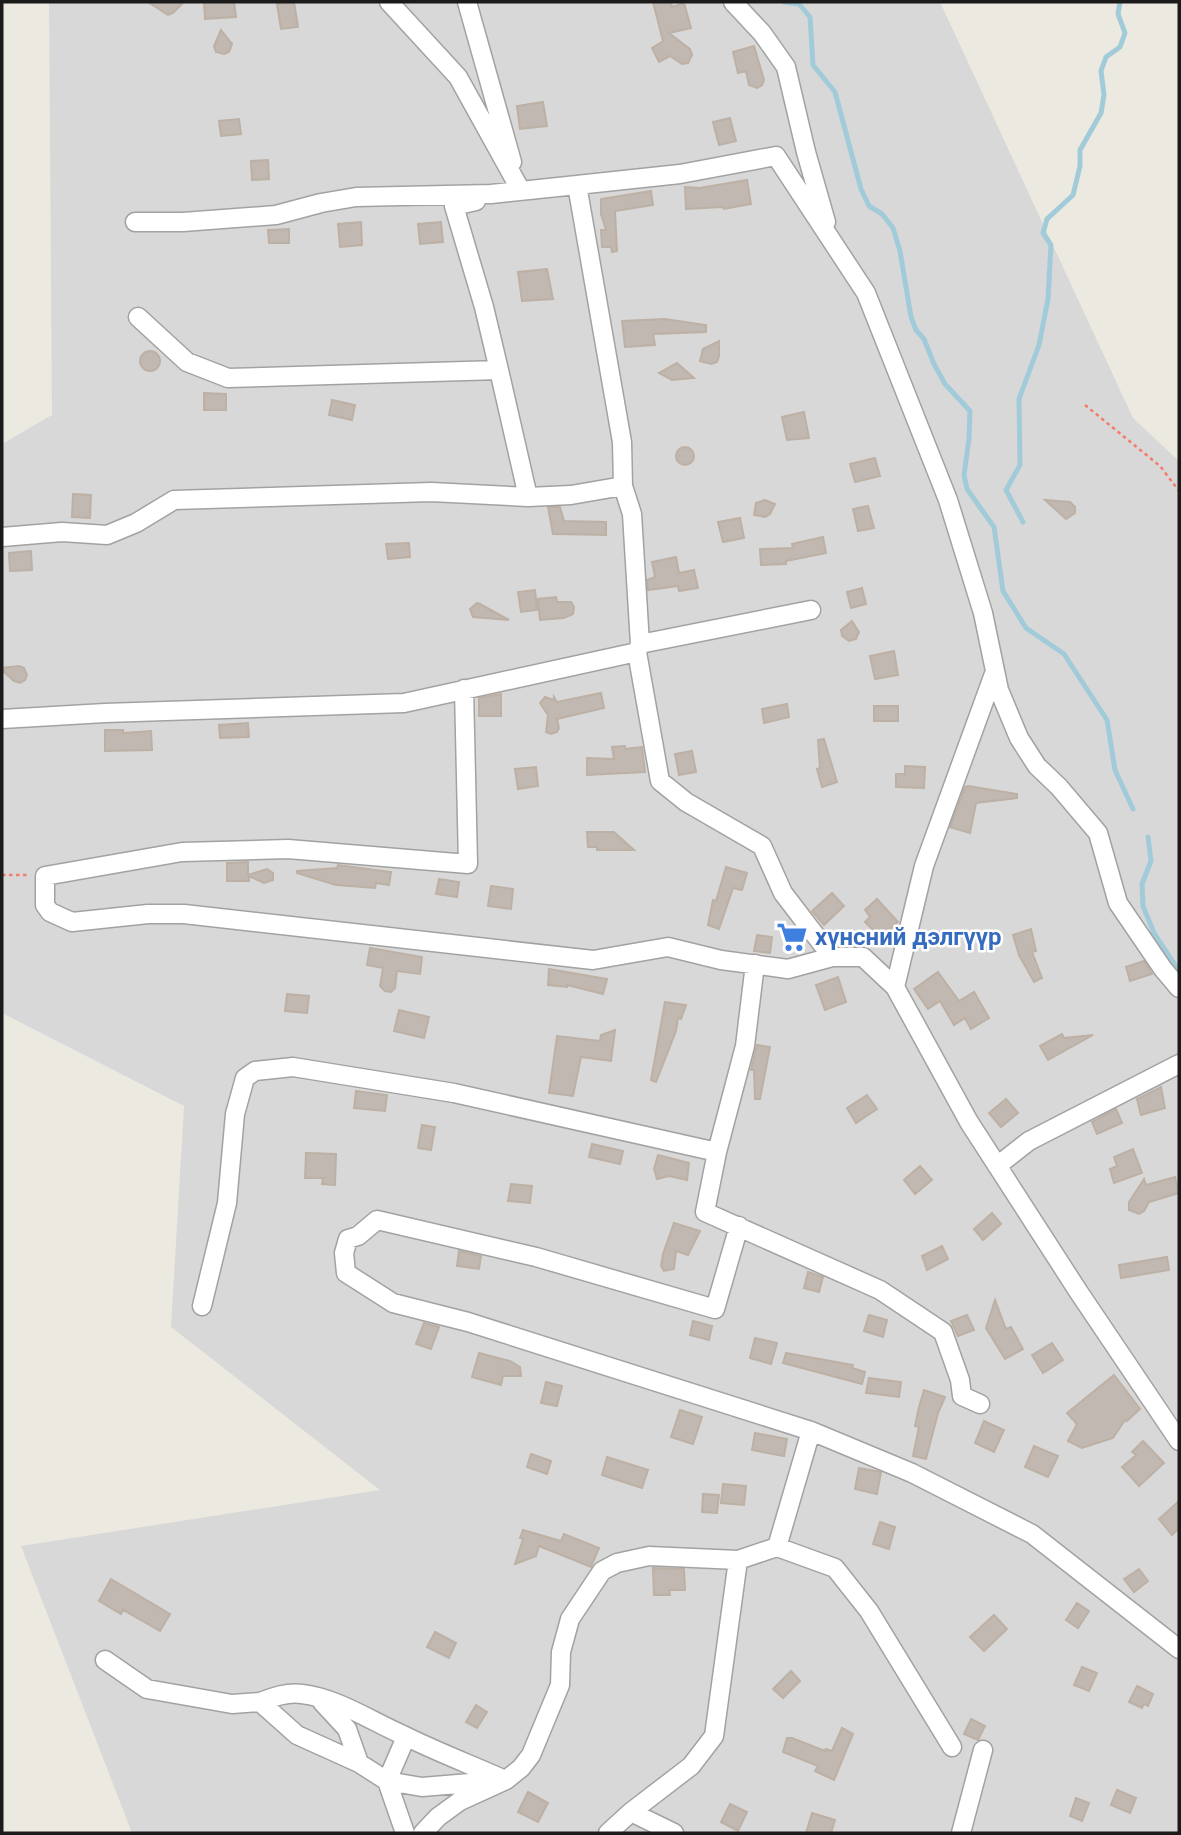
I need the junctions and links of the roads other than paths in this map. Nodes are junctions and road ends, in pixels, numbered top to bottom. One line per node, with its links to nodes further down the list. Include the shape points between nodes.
1 (389, 2): 5 (street, via 458,77)
2 (467, 2): 5 (street)
3 (733, 2): 7 (street, via 786,67)
4 (577, 185): 5 (street); 7 (street, via 680,174 776,156); 10 (street, via 622,442)
5 (520, 189): 6 (street, via 491,194 356,197 276,215); 9 (street, via 454,206)
6 (135, 222)
7 (831, 239): 15 (street, via 866,293 948,500 983,613)
8 (138, 317): 9 (street, via 187,362 228,378)
9 (499, 370): 11 (street)
10 (623, 486): 11 (street); 14 (street, via 632,514)
11 (528, 497): 12 (street, via 431,492 174,500 107,534)
12 (2, 537)
13 (811, 610): 14 (street)
14 (638, 648): 16 (street); 18 (street, via 660,781 686,802 762,846 783,893)
15 (995, 671): 20 (street, via 924,866); 21 (street, via 1019,738 1037,766 1098,833 1118,903)
16 (464, 690): 17 (street, via 404,702); 19 (street, via 468,863 275,849 182,852 45,876 45,905 72,922 184,914 593,960 668,947)
17 (2, 719)
18 (832, 957): 19 (street, via 788,969); 20 (street, via 863,957)
19 (755, 964): 23 (street, via 745,1046)
20 (895, 987): 24 (street)
21 (1179, 988)
22 (1179, 1064): 24 (street, via 1029,1141)
23 (717, 1152): 25 (street, via 705,1212); 26 (street, via 454,1093 293,1067 254,1071 245,1078 235,1114 227,1203)
24 (998, 1166): 29 (street)
25 (739, 1226): 27 (street, via 880,1290 943,1332 962,1396); 28 (street, via 715,1309 536,1257 377,1220 348,1239 344,1253 346,1273 393,1303 468,1322)
26 (202, 1306)
27 (980, 1405)
28 (811, 1431): 30 (street); 32 (street, via 912,1473 1032,1534)
29 (1179, 1441)
30 (777, 1547): 31 (street); 37 (street, via 835,1569 869,1611)
31 (738, 1560): 40 (street, via 649,1556 602,1571 570,1619 561,1652 560,1685 531,1755); 42 (street, via 714,1737 691,1766)
32 (1179, 1649)
33 (105, 1660): 35 (street, via 147,1689 232,1704)
34 (318, 1698): 35 (street, via 289,1694); 36 (street); 39 (street, via 347,1729)
35 (260, 1702): 39 (street, via 297,1735)
36 (406, 1737): 40 (street); 41 (street)
37 (952, 1747)
38 (983, 1750): 47 (street)
39 (359, 1763): 41 (street)
40 (506, 1780): 41 (street, via 422,1787); 44 (street, via 460,1801)
41 (387, 1781): 43 (street)
42 (631, 1812): 45 (street); 46 (street)
43 (405, 1833)
44 (423, 1833)
45 (608, 1833)
46 (674, 1833)
47 (961, 1833)

